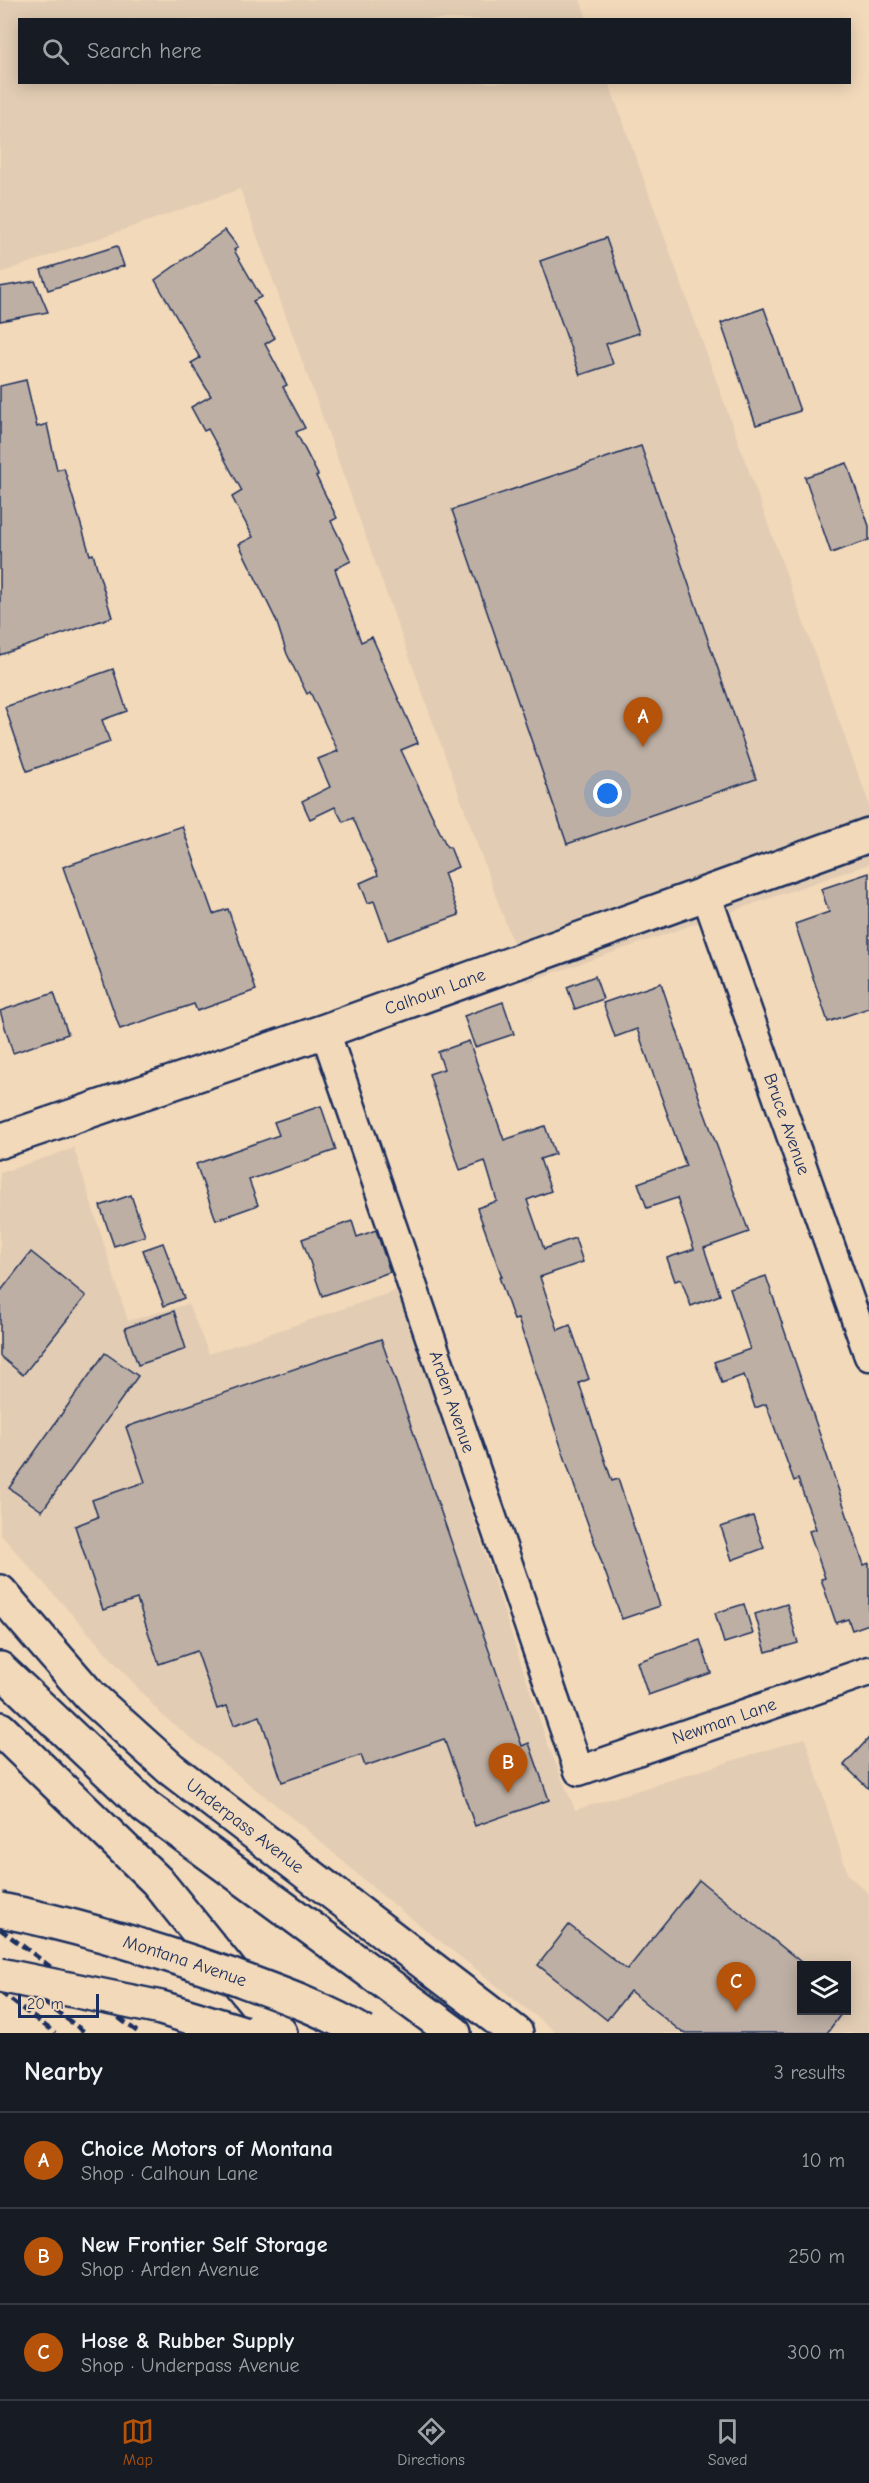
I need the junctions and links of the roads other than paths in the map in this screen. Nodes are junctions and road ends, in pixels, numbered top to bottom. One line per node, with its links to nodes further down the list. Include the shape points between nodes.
1 (869, 835): 2 (main road, Calhoun Lane)
2 (706, 894): 3 (main road, Calhoun Lane); 5 (street, Bruce Avenue)
3 (325, 1031): 4 (main road, Calhoun Lane); 10 (street, Arden Avenue)
4 (0, 1141)
5 (869, 1356)
6 (0, 1592): 17 (main road, Underpass Avenue, via 90,1696 171,1769)
7 (0, 1669): 16 (main road, via 146,1807)
8 (869, 1671): 10 (street, Newman Lane)
9 (0, 1729): 14 (main road, via 157,1881)
10 (579, 1770)
11 (0, 1910): 15 (main road, Montana Avenue, bridge, via 147,1946 288,1996)
12 (0, 1975): 13 (main road, bridge, via 161,2008)
13 (243, 2033)
14 (280, 2033)
15 (364, 2033)
16 (454, 2033)
17 (516, 2033)

